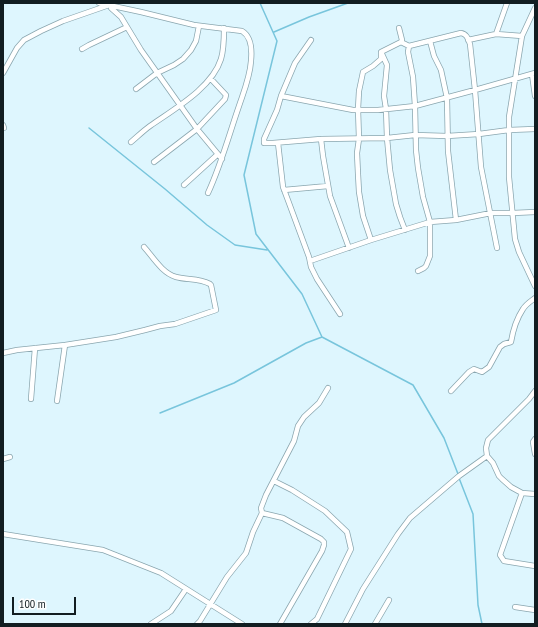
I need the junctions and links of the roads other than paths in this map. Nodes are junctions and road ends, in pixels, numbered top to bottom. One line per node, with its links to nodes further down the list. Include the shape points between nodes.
1 (99, 3): 4 (street)
2 (127, 3): 6 (street)
3 (507, 3): 11 (street)
4 (110, 5): 6 (street); 8 (street); 20 (street, via 63,21 24,40 16,48)
5 (535, 8): 12 (street)
6 (124, 9): 7 (street)
7 (199, 26): 9 (street); 21 (street, via 196,41 183,59)
8 (127, 27): 18 (street); 21 (street)
9 (224, 28): 23 (street, via 222,59); 46 (street, via 246,34 251,44 252,62)
10 (399, 28): 16 (street)
11 (496, 34): 12 (street); 14 (street)
12 (522, 36): 24 (street)
13 (311, 40): 27 (street, via 295,63)
14 (468, 40): 15 (street, via 465,34 461,33); 26 (street)
15 (430, 41): 17 (street); 29 (street, via 441,70)
16 (401, 42): 17 (street); 19 (street)
17 (409, 46): 31 (street)
18 (82, 49)
19 (382, 52): 32 (street, via 380,59 363,72); 33 (street, via 387,65 384,96)
20 (3, 73)
21 (157, 73): 25 (street); 30 (street)
22 (534, 74): 24 (street); 28 (street)
23 (211, 79): 30 (street); 35 (street, via 226,97)
24 (515, 79): 26 (street); 36 (street)
25 (136, 89)
26 (475, 90): 29 (street); 37 (street)
27 (281, 96): 32 (street); 44 (street, via 264,139 264,143)
28 (535, 96)
29 (447, 98): 31 (street); 39 (street)
30 (180, 106): 35 (street); 43 (street)
31 (415, 106): 33 (street); 38 (street)
32 (358, 109): 33 (street); 41 (street)
33 (386, 109): 40 (street)
34 (535, 128): 36 (street)
35 (197, 129): 45 (street); 47 (street)
36 (509, 130): 37 (street); 54 (street, via 509,177)
37 (479, 134): 39 (street); 53 (street)
38 (415, 135): 39 (street); 40 (street); 56 (street, via 418,168)
39 (447, 136): 55 (street)
40 (387, 138): 41 (street); 57 (street, via 396,204)
41 (359, 139): 42 (street); 58 (street, via 359,192)
42 (321, 140): 44 (street); 49 (street)
43 (131, 142)
44 (278, 143): 50 (street)
45 (218, 154): 46 (street); 48 (street)
46 (222, 159): 51 (street)
47 (154, 162)
48 (184, 185)
49 (328, 186): 50 (street); 60 (street)
50 (284, 190): 62 (street)
51 (208, 193)
52 (535, 212): 54 (street)
53 (491, 213): 54 (street); 55 (street); 61 (street)
54 (513, 213): 64 (street, via 515,239)
55 (456, 220): 56 (street)
56 (430, 222): 57 (street); 63 (street, via 430,256 426,266)
57 (405, 230): 58 (street)
58 (371, 240): 60 (street)
59 (144, 247): 67 (street, via 163,270 170,274 210,284 216,310 170,325)
60 (349, 248): 62 (street)
61 (497, 248)
62 (310, 261): 66 (street, via 317,279)
63 (418, 271)
64 (535, 286)
65 (535, 298): 71 (street, via 524,308 517,320 511,342 500,347 489,367 482,372 474,369 469,372)
66 (340, 314)
67 (65, 344): 68 (street); 74 (street)
68 (35, 348): 69 (street); 73 (street)
69 (3, 353)
70 (328, 388): 80 (street, via 319,403 298,426 294,441)
71 (451, 391)
72 (535, 391): 77 (street, via 488,440)
73 (31, 400)
74 (57, 401)
75 (535, 439): 76 (street)
76 (535, 454)
77 (487, 456): 81 (street, via 502,480); 96 (street, via 410,518 362,589)
78 (10, 457): 79 (street)
79 (3, 459)
80 (274, 481): 83 (street, via 261,508); 95 (street, via 325,511 347,532 351,549 317,619)
81 (522, 493): 82 (street); 85 (street, via 500,556 504,561)
82 (535, 494)
83 (262, 513): 88 (street, via 246,553); 94 (street, via 283,518 324,542 322,551)
84 (3, 534): 86 (street, via 103,550 161,574)
85 (535, 566)
86 (186, 589): 88 (street); 91 (street, via 171,612)
87 (389, 600): 97 (street)
88 (210, 604): 92 (street); 93 (street)
89 (515, 607): 90 (street)
90 (535, 610)
91 (151, 624)
92 (197, 624)
93 (242, 624)
94 (280, 624)
95 (311, 624)
96 (346, 624)
97 (375, 624)

